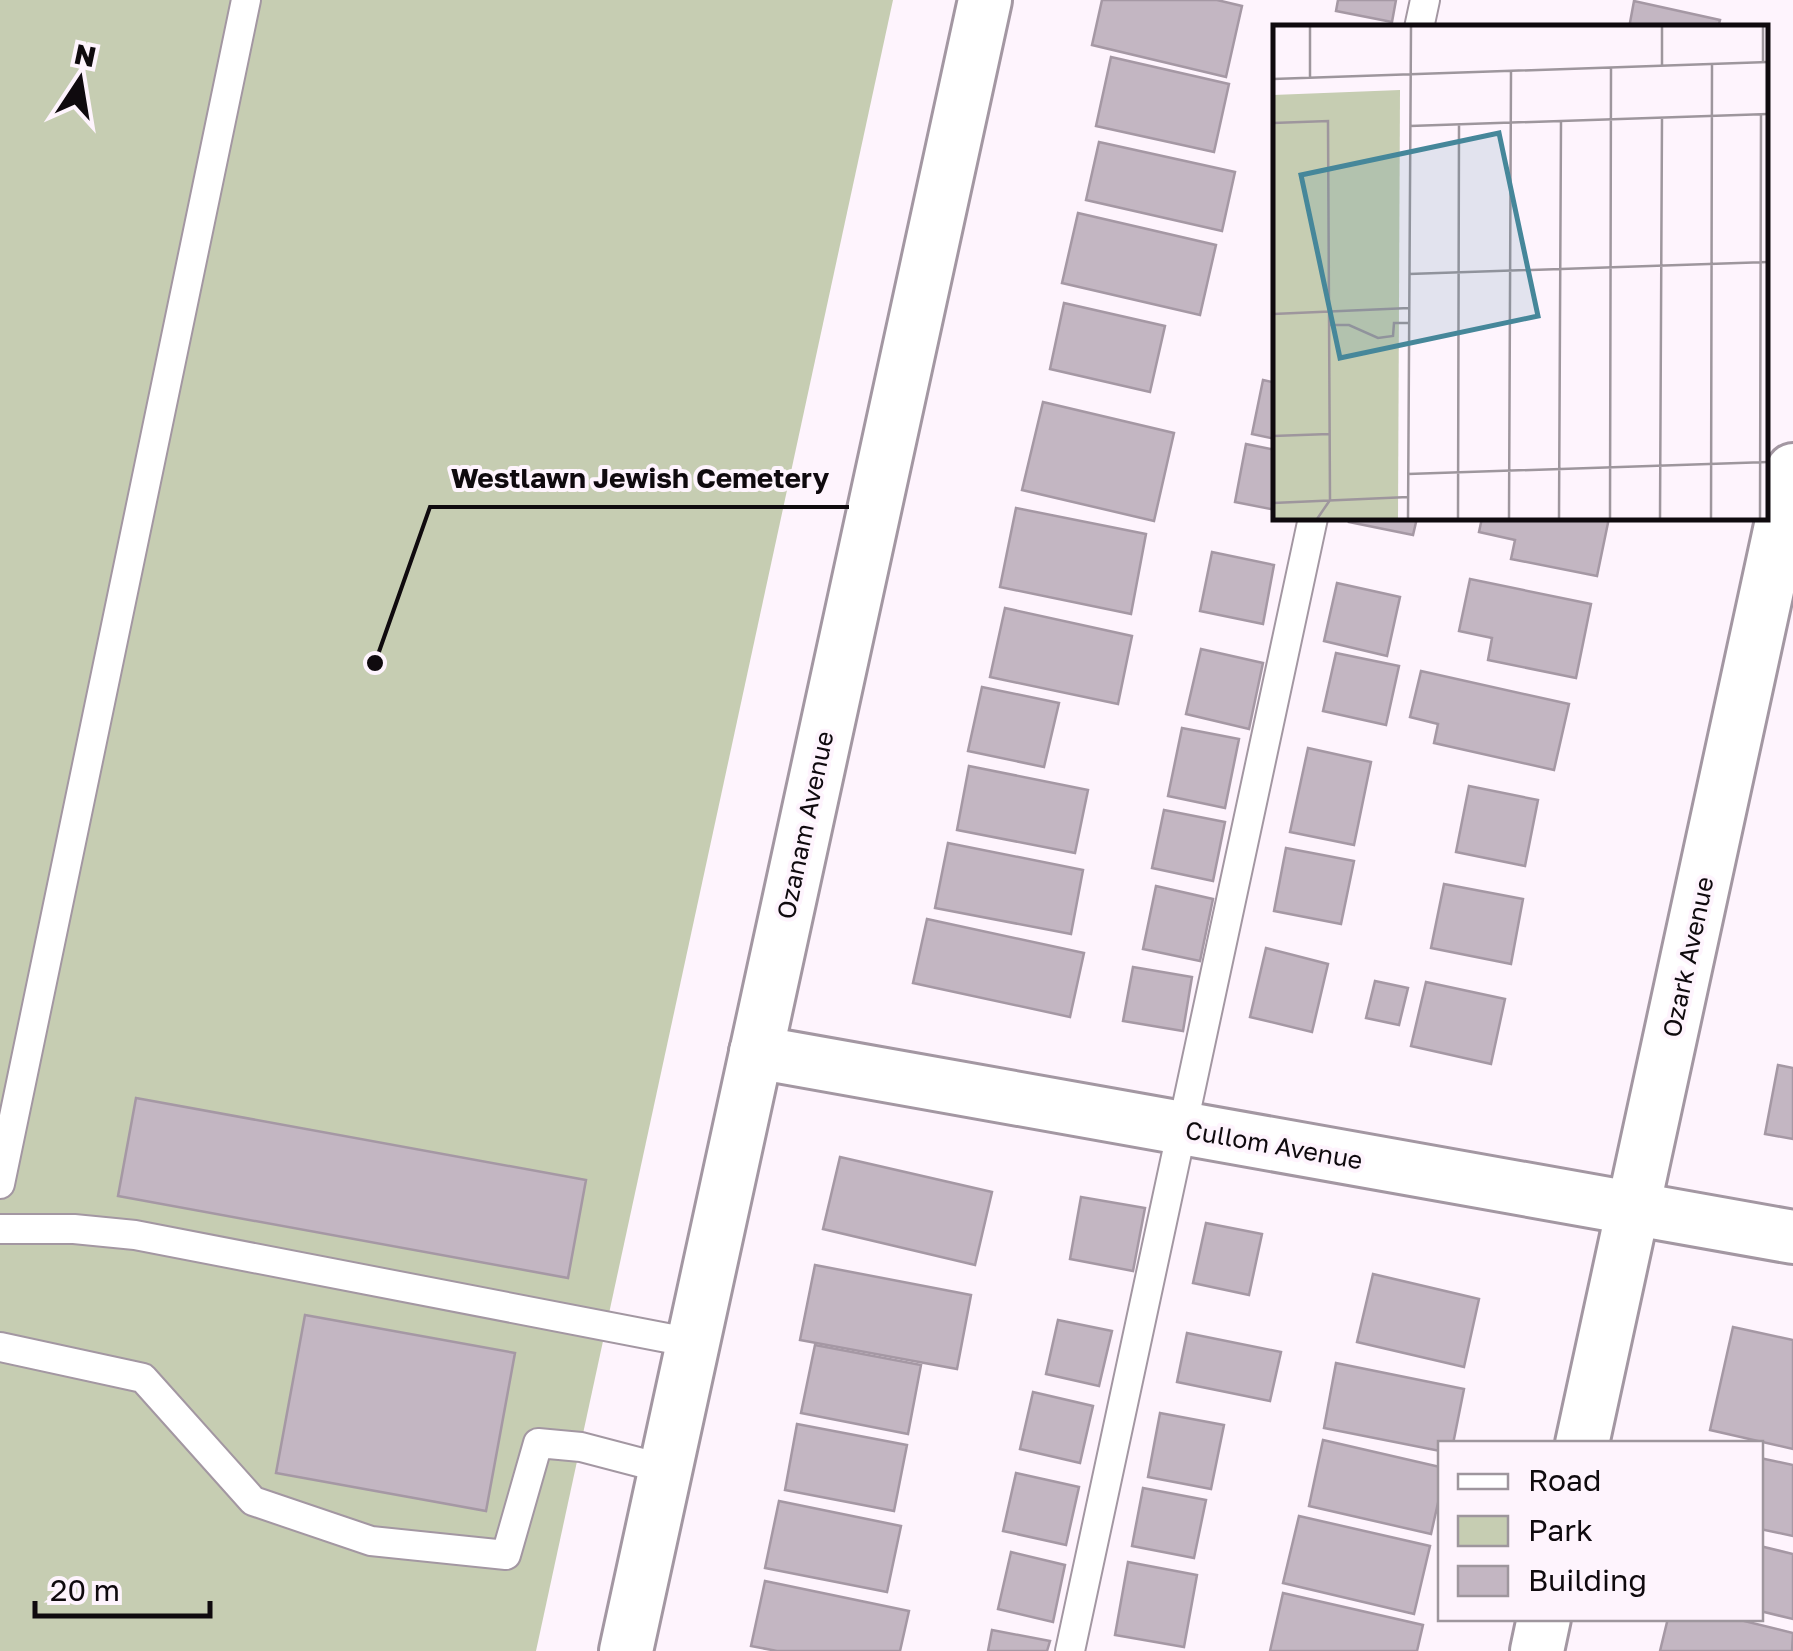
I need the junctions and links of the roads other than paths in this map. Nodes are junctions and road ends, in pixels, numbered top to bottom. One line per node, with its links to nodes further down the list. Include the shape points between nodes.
1 (246, 0): 9 (lane)
2 (985, 0): 7 (street, Ozanam Avenue)
3 (1425, 0): 4 (lane)
4 (1420, 25)
5 (1793, 470): 10 (street, Ozark Avenue)
6 (1314, 520): 8 (lane)
7 (756, 1052): 8 (street, Cullom Avenue); 13 (street, Ozanam Avenue)
8 (1182, 1128): 10 (street, Cullom Avenue); 19 (lane)
9 (0, 1184)
10 (1633, 1208): 12 (street, Cullom Avenue); 15 (street, Ozark Avenue)
11 (0, 1229): 13 (lane, via 135,1235)
12 (1793, 1237)
13 (693, 1343): 16 (street, Ozanam Avenue)
14 (0, 1347): 16 (lane, via 144,1378 254,1501 371,1541 506,1555 538,1443)
15 (1583, 1441)
16 (666, 1469): 18 (street, Ozanam Avenue)
17 (1543, 1621): 20 (street)
18 (626, 1651)
19 (1070, 1651)
20 (1537, 1651)

